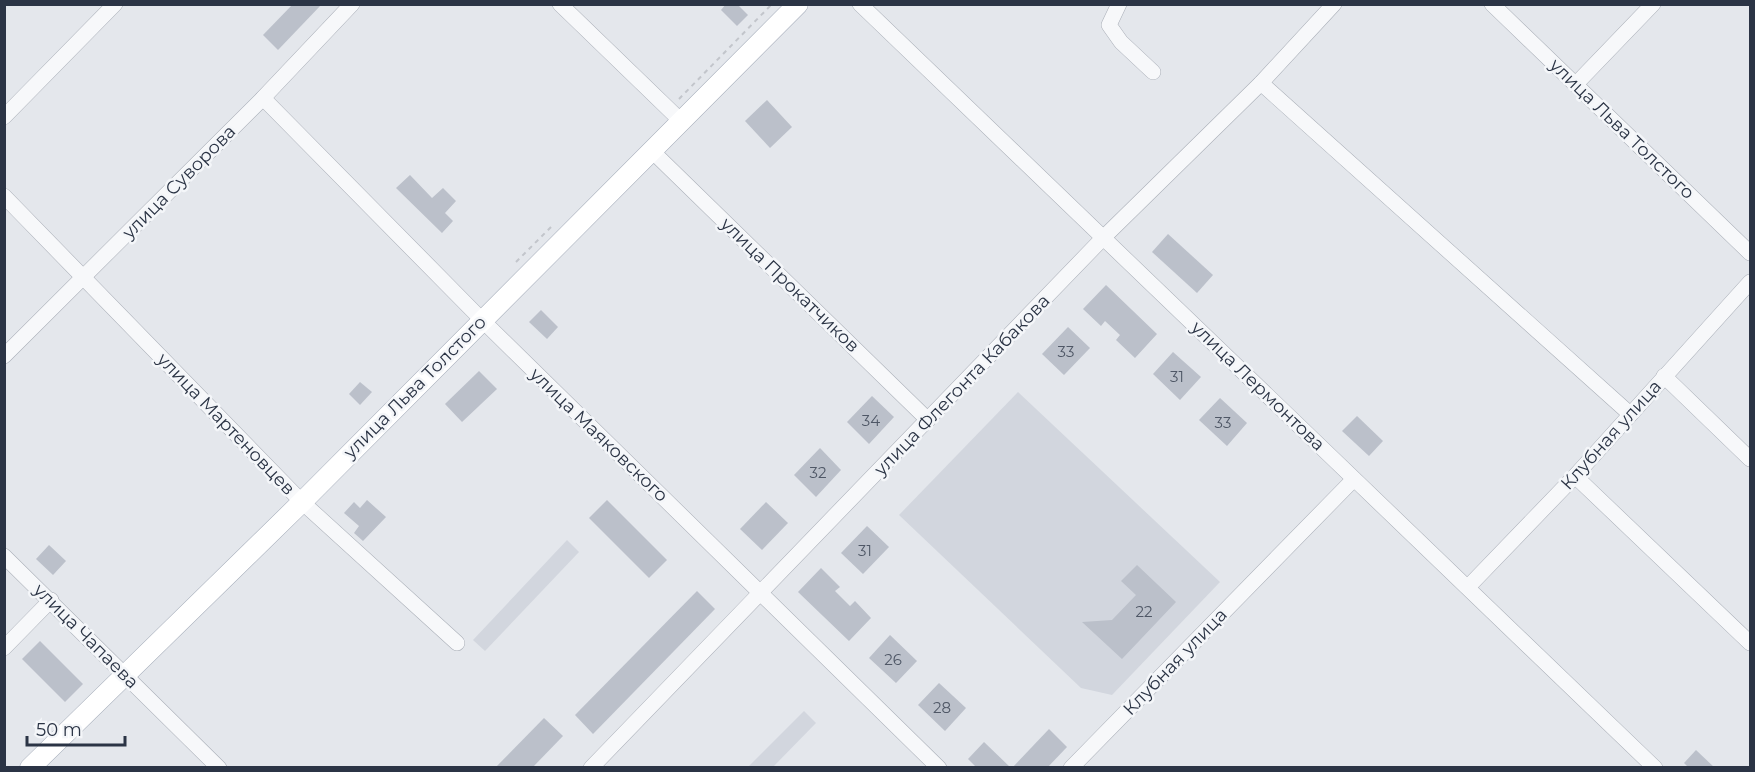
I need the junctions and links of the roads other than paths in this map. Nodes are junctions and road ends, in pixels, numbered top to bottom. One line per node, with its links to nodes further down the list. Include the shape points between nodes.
1 (115, 4): 14 (street)
2 (352, 4): 13 (street, улица Суворова)
3 (560, 4): 15 (street)
4 (798, 4): 15 (main road, улица Льва Толстого)
5 (860, 4): 18 (street, улица Лермонтова)
6 (1119, 4): 10 (street, via 1109,25)
7 (1334, 4): 11 (street, улица Флегонта Кабакова)
8 (1492, 4): 12 (street, улица Льва Толстого)
9 (1653, 4): 12 (street)
10 (1153, 72)
11 (1261, 83): 18 (street, улица Флегонта Кабакова); 25 (street)
12 (1576, 84): 19 (street, улица Льва Толстого)
13 (263, 98): 20 (street, улица Суворова); 22 (street, улица Маяковского)
14 (4, 117)
15 (681, 121): 16 (main road, улица Льва Толстого)
16 (651, 150): 22 (main road, улица Льва Толстого); 26 (street, улица Прокатчиков)
17 (4, 196): 20 (street, улица Мартеновцев)
18 (1103, 238): 26 (street, улица Флегонта Кабакова); 29 (street, улица Лермонтова)
19 (1750, 253)
20 (84, 276): 23 (street, улица Суворова); 30 (street, улица Мартеновцев)
21 (1750, 282): 24 (street, Клубная улица)
22 (482, 320): 30 (main road, улица Льва Толстого); 33 (street, улица Маяковского)
23 (4, 356)
24 (1664, 376): 25 (street, Клубная улица); 27 (street)
25 (1630, 414): 28 (street, Клубная улица)
26 (928, 420): 33 (street, улица Флегонта Кабакова)
27 (1750, 459)
28 (1575, 476): 32 (street, Клубная улица); 36 (street)
29 (1354, 479): 32 (street, улица Лермонтова); 43 (street, Клубная улица)
30 (302, 502): 35 (street, улица Мартеновцев); 38 (main road, улица Льва Толстого)
31 (4, 556): 34 (street, улица Чапаева)
32 (1469, 586): 44 (street, улица Лермонтова)
33 (761, 593): 41 (street, улица Флегонта Кабакова); 42 (street, улица Маяковского)
34 (51, 600): 37 (street); 38 (street, улица Чапаева)
35 (457, 643)
36 (1750, 643)
37 (4, 648)
38 (124, 674): 39 (main road, улица Льва Толстого); 40 (street, улица Чапаева)
39 (30, 768)
40 (219, 768)
41 (591, 768)
42 (939, 768)
43 (1071, 768)
44 (1655, 768)

